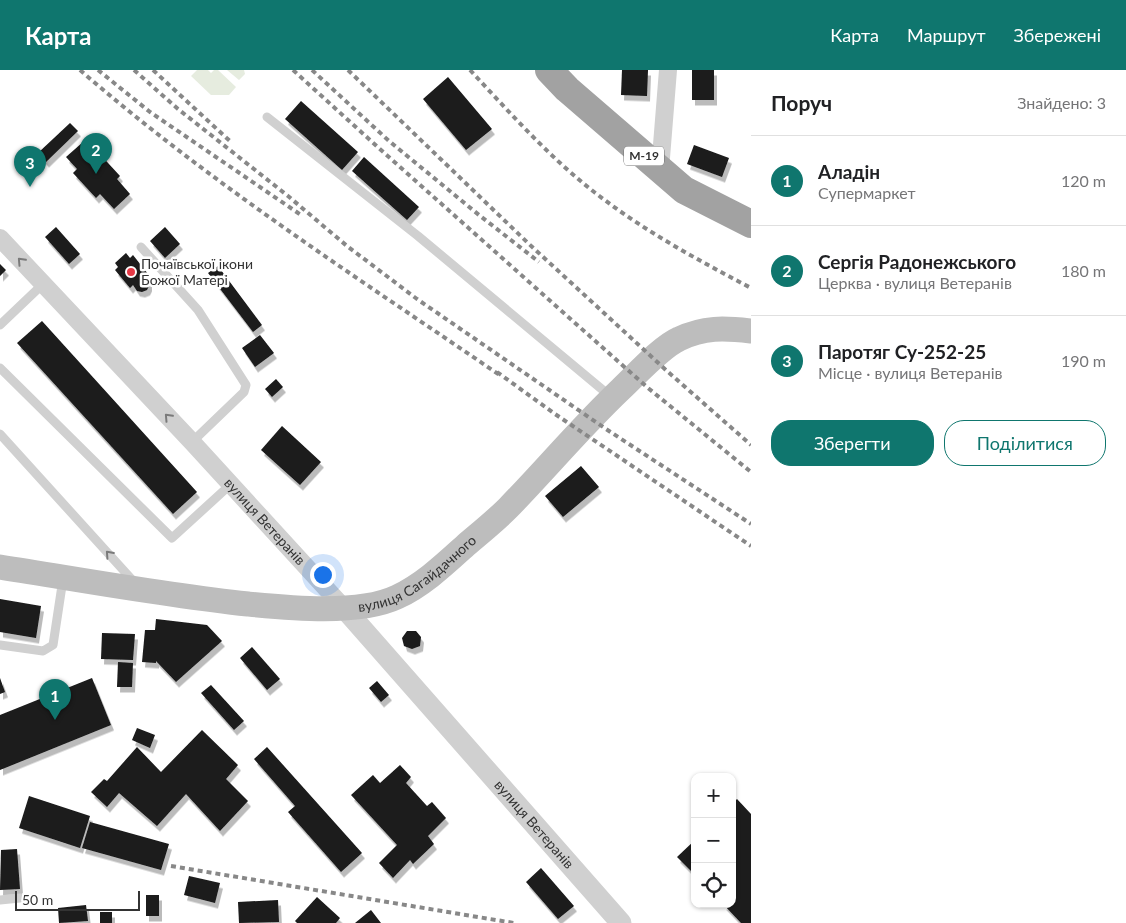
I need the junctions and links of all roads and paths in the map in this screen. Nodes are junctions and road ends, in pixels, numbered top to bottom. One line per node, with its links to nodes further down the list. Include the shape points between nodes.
1 (549, 70): 4 (highway, М-19)
2 (668, 70): 4 (street)
3 (267, 118): 12 (lane, via 418,236)
4 (660, 170): 5 (highway, М-19, via 684,190)
5 (751, 224)
6 (0, 238): 8 (street, вулиця Ветеранів, one-way to 6)
7 (141, 248): 14 (lane, via 198,310 246,385 244,392)
8 (43, 284): 9 (lane); 14 (street, вулиця Ветеранів, one-way to 8)
9 (0, 325)
10 (751, 331): 12 (main road, вулиця Сагайдачного, via 722,328 678,339)
11 (0, 368): 15 (lane, via 172,538)
12 (612, 397): 19 (main road, вулиця Сагайдачного, via 507,509 422,582 396,598)
13 (0, 434): 18 (lane, one-way to 13)
14 (192, 442): 15 (street, вулиця Ветеранів)
15 (230, 485): 19 (street, вулиця Ветеранів)
16 (0, 567): 17 (main road, вулиця Сагайдачного)
17 (64, 577): 18 (main road, вулиця Сагайдачного); 20 (lane, via 53,645 43,651)
18 (142, 591): 19 (main road, вулиця Сагайдачного, via 271,606)
19 (344, 608): 23 (street, вулиця Ветеранів)
20 (0, 645)
21 (20, 898): 22 (lane)
22 (0, 900)
23 (622, 923)

